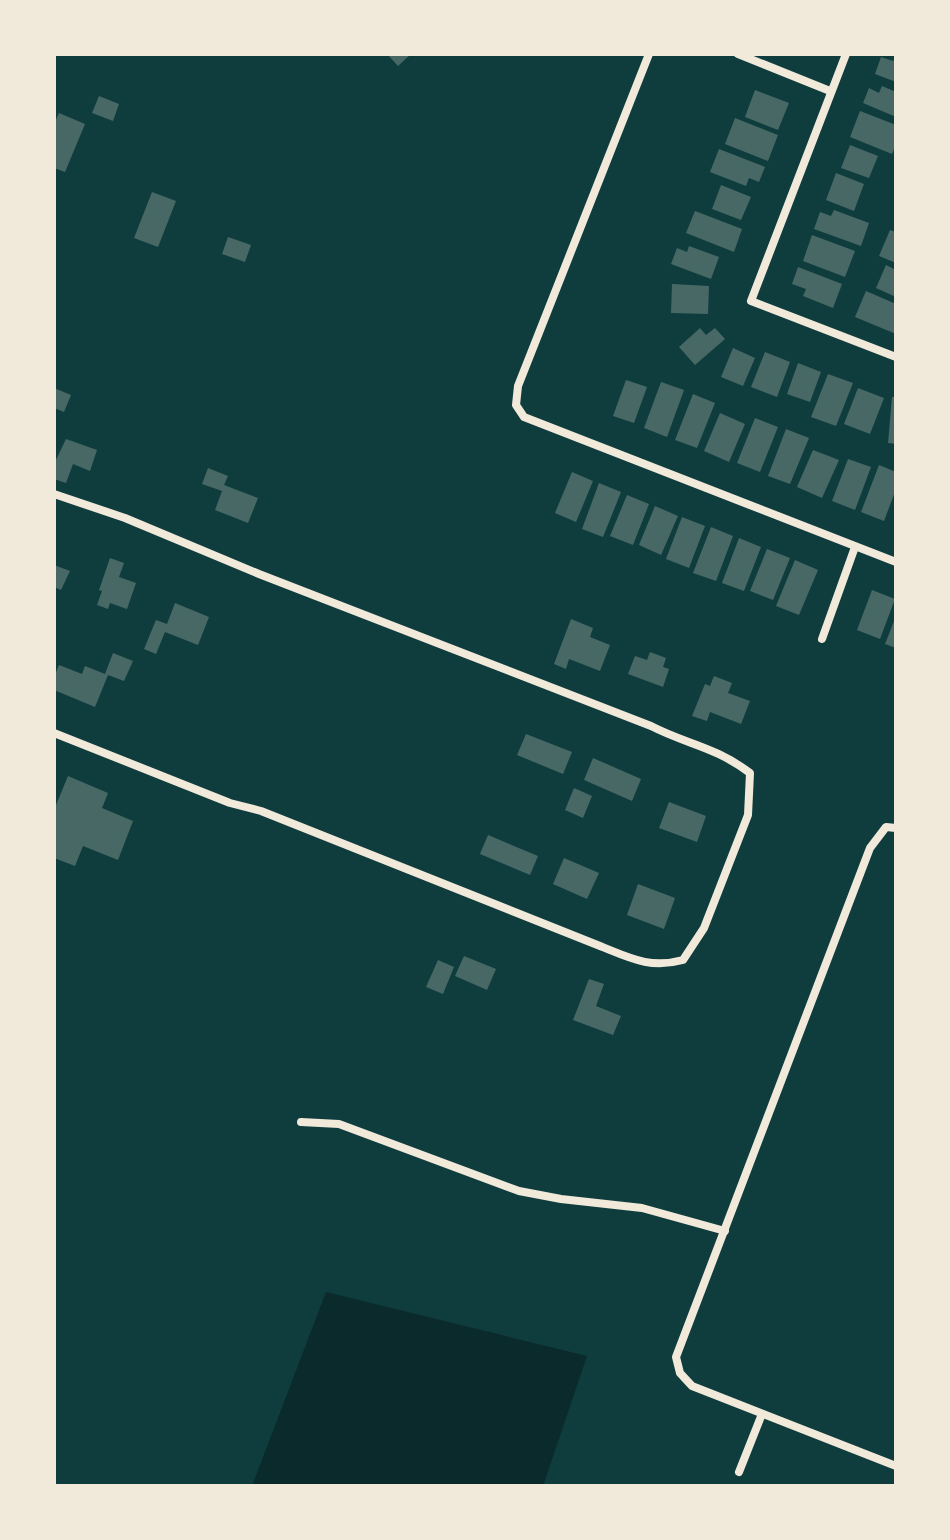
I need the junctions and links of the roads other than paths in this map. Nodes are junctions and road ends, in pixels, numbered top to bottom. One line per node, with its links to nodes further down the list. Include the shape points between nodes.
1 (649, 54): 7 (street, via 518,386 516,405 524,417)
2 (738, 54): 4 (street)
3 (846, 54): 4 (street)
4 (830, 91): 5 (street, via 751,301)
5 (896, 357)
6 (54, 494): 10 (street, via 713,749 750,773 748,815 704,928 682,961 662,966 635,960)
7 (855, 547): 8 (street); 9 (street)
8 (896, 562)
9 (822, 639)
10 (54, 733)
11 (896, 828): 13 (street, via 886,827 870,848)
12 (301, 1122): 13 (street, via 339,1124 519,1191 642,1208)
13 (725, 1231): 14 (street, via 676,1357 680,1373 692,1386)
14 (762, 1414): 15 (street); 16 (street)
15 (896, 1466)
16 (739, 1472)

